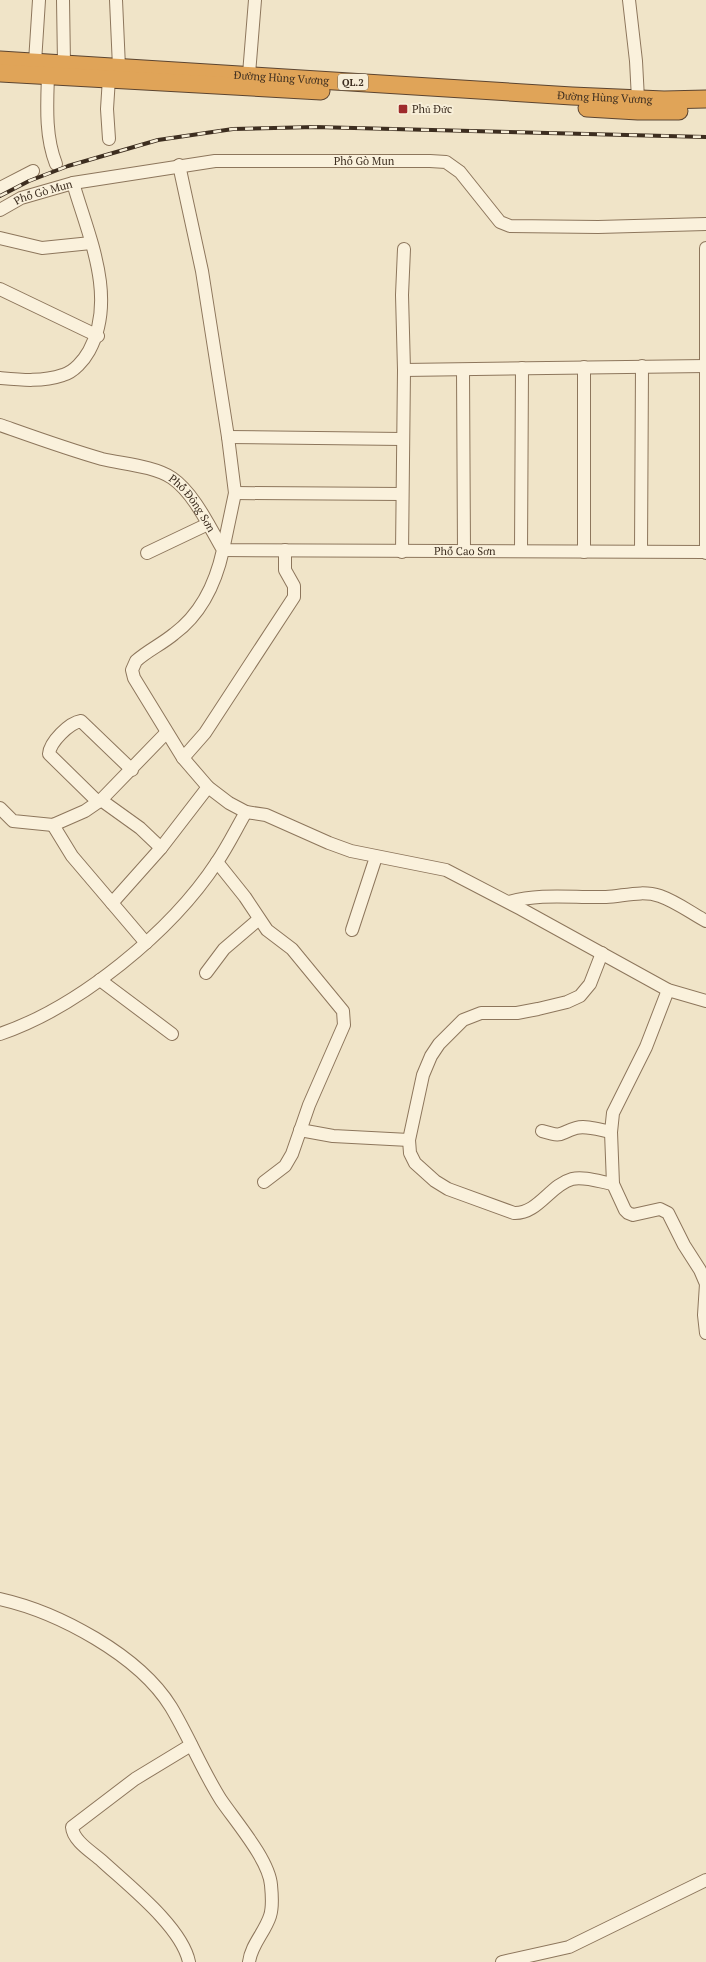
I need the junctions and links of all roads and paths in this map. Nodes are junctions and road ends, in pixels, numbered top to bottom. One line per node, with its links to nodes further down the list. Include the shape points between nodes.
1 (38, 0): 7 (street)
2 (63, 0): 8 (street)
3 (116, 0): 9 (street)
4 (255, 0): 11 (street)
5 (629, 0): 13 (street)
6 (0, 60): 7 (highway, Đường Hùng Vương / QL.2)
7 (35, 62): 8 (highway, Đường Hùng Vương / QL.2)
8 (64, 63): 9 (highway, Đường Hùng Vương / QL.2)
9 (114, 72): 11 (highway, Đường Hùng Vương / QL.2); 12 (highway, Đường Hùng Vương / QL.2); 15 (highway, Đường Hùng Vương / QL.2, via 638,111); 16 (street, via 107,110)
10 (0, 73): 12 (highway, Đường Hùng Vương / QL.2)
11 (249, 74): 13 (highway, Đường Hùng Vương / QL.2)
12 (48, 75): 17 (street, via 48,127)
13 (638, 99): 14 (highway, Đường Hùng Vương / QL.2)
14 (706, 99)
15 (706, 110)
16 (109, 139)
17 (56, 164)
18 (179, 166): 20 (street, Phố Gò Mun); 23 (street, Phố Gò Mun, via 215,161 430,160 446,162 460,172 500,222 510,226); 38 (street, via 202,271)
19 (33, 171): 21 (street)
20 (73, 183): 22 (street, Phố Gò Mun, via 21,198); 25 (street)
21 (0, 188)
22 (0, 210)
23 (706, 224)
24 (0, 238): 25 (street, via 42,248)
25 (91, 243): 29 (street, via 99,273 102,302)
26 (706, 248): 31 (street)
27 (404, 249): 34 (street)
28 (0, 289): 29 (street)
29 (98, 336): 36 (street, via 85,360 65,375 35,381)
30 (642, 366): 31 (street); 32 (street); 49 (street)
31 (706, 366): 50 (street)
32 (584, 367): 33 (street); 48 (street)
33 (522, 368): 35 (street); 45 (street)
34 (404, 370): 35 (street); 39 (street)
35 (463, 370): 46 (street)
36 (0, 378)
37 (0, 425): 42 (street, Phố Đông Sơn, via 103,459 167,476 184,489)
38 (228, 437): 39 (street); 40 (street)
39 (402, 439): 41 (street)
40 (235, 493): 41 (street); 43 (street)
41 (402, 494): 47 (street)
42 (208, 524): 43 (street, Phố Đông Sơn); 51 (street)
43 (223, 550): 44 (street, Phố Cao Sơn); 52 (street, via 219,569 196,612 174,635 142,655 132,670 134,678)
44 (285, 550): 47 (street, Phố Cao Sơn); 53 (street, via 285,570 294,586 294,597 205,734)
45 (521, 550): 46 (street, Phố Cao Sơn); 48 (street, Phố Cao Sơn)
46 (464, 551): 47 (street, Phố Cao Sơn)
47 (402, 552)
48 (584, 552): 49 (street, Phố Cao Sơn)
49 (641, 552): 50 (street, Phố Cao Sơn)
50 (706, 552)
51 (147, 553)
52 (166, 733): 53 (street); 54 (street)
53 (183, 758): 55 (street)
54 (132, 770): 56 (street); 56 (street, via 81,721 67,729 50,748 50,754)
55 (208, 787): 58 (street, via 222,800); 60 (street)
56 (100, 801): 59 (street, via 85,811); 60 (street, via 140,828)
57 (0, 808): 59 (street, via 13,821)
58 (246, 812): 61 (street, via 266,815 329,844); 62 (street)
59 (53, 825): 64 (street, via 72,856)
60 (161, 848): 64 (street)
61 (376, 857): 63 (street, via 446,870); 67 (street)
62 (217, 862): 65 (street); 68 (street, via 178,913)
63 (509, 902): 66 (street, via 539,896 601,897 651,894 675,903); 69 (street)
64 (112, 903): 68 (street)
65 (259, 919): 70 (street, via 224,949); 76 (street, via 273,936 292,949 343,1011 345,1018)
66 (706, 921)
67 (352, 930)
68 (146, 943): 71 (street)
69 (602, 953): 72 (street); 79 (street, via 590,984 580,996 567,1002 517,1013 481,1013 463,1020 448,1034 431,1056 423,1075)
70 (206, 973)
71 (100, 980): 74 (street, via 41,1016); 75 (street)
72 (668, 990): 73 (street); 78 (street, via 646,1047 613,1113)
73 (706, 1001)
74 (0, 1034)
75 (172, 1034)
76 (300, 1130): 79 (street, via 333,1136); 80 (street, via 285,1166)
77 (542, 1132): 78 (street, via 561,1135 575,1128 583,1128)
78 (611, 1132): 81 (street)
79 (409, 1140): 81 (street, via 410,1153 415,1163 435,1181 448,1189 514,1213 532,1209 556,1187 574,1178)
80 (264, 1182)
81 (613, 1184): 82 (street, via 624,1210 628,1213 633,1215 660,1209 668,1213 706,1284)
82 (706, 1334)
83 (0, 1600): 84 (street, via 69,1623 117,1653 154,1686 170,1706)
84 (191, 1745): 86 (street, via 135,1779 72,1827 83,1845 133,1889 171,1928); 87 (street, via 213,1787 268,1872 271,1884 270,1916 251,1951)
85 (706, 1880): 88 (street, via 569,1947)
86 (189, 1962)
87 (249, 1962)
88 (502, 1962)

